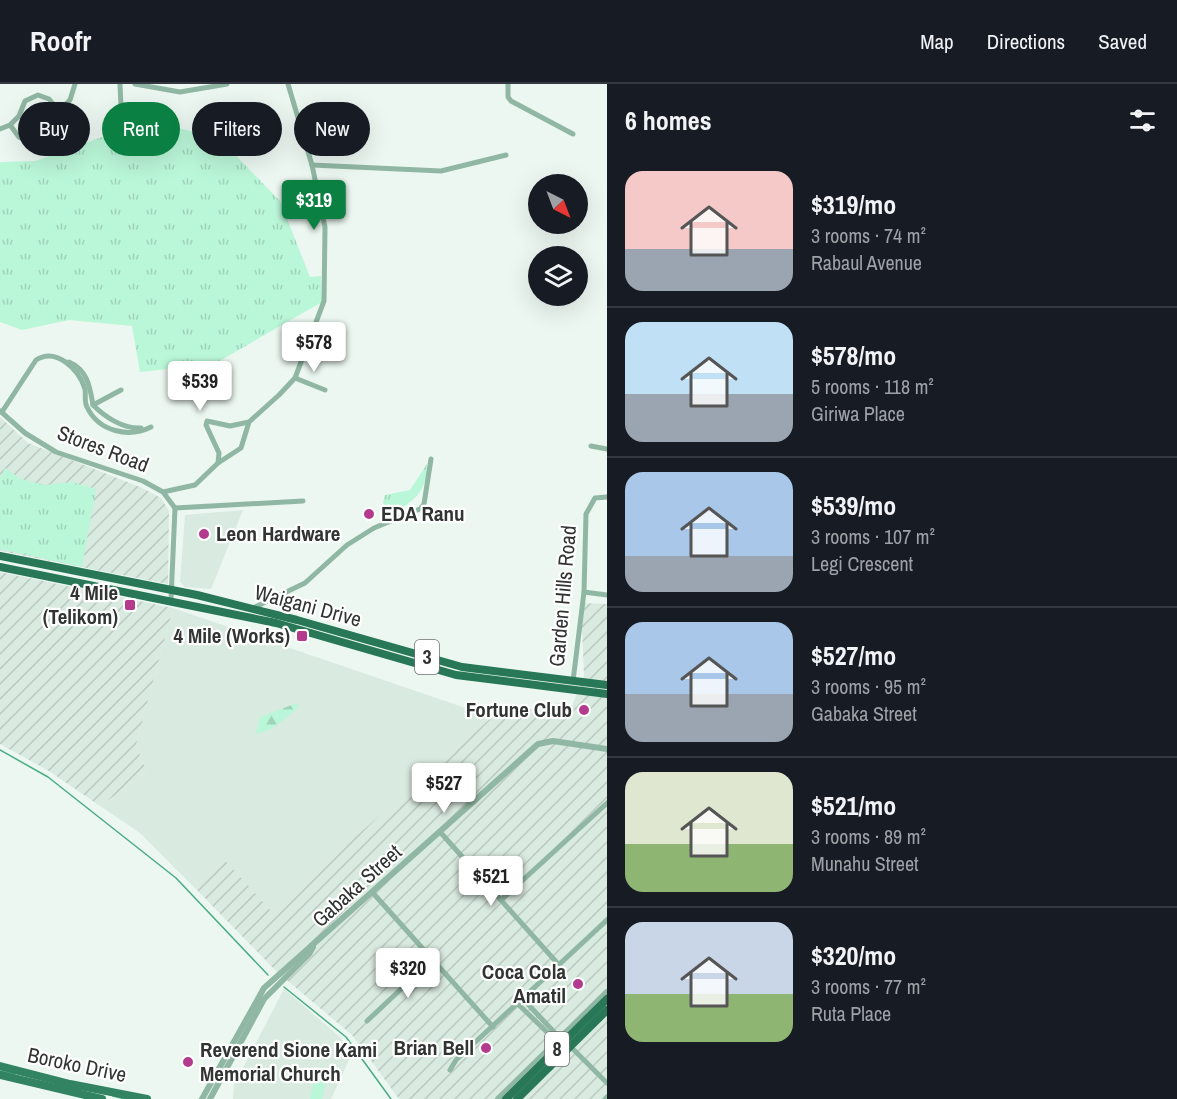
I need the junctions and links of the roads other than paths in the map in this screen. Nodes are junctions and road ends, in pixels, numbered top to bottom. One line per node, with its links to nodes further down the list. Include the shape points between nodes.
1 (75, 84): 10 (street)
2 (120, 84): 11 (street)
3 (135, 84): 7 (street, via 180,92)
4 (227, 84): 7 (street)
5 (288, 84): 18 (street)
6 (508, 84): 15 (street, via 511,101)
7 (202, 86)
8 (25, 102): 9 (street, via 38,95)
9 (52, 102)
10 (67, 102)
11 (121, 102)
12 (18, 117): 13 (street)
13 (10, 125): 14 (street); 16 (street)
14 (0, 129)
15 (573, 134)
16 (18, 136)
17 (506, 155): 18 (street, via 441,171)
18 (312, 165): 19 (street, via 325,227 324,301)
19 (311, 336): 20 (street); 22 (street)
20 (342, 347)
21 (64, 360): 25 (street, via 76,365 86,377); 25 (street, via 82,382 87,407 106,427 119,433 150,427 135,428 118,422); 26 (street, via 42,356 36,360)
22 (295, 378): 24 (street); 27 (street)
23 (121, 390): 25 (street)
24 (325, 390)
25 (93, 405)
26 (1, 412): 32 (street, Stores Road, via 56,452 143,481)
27 (249, 422): 31 (street, via 241,448); 31 (street, via 230,426 207,421 219,453)
28 (591, 447): 29 (street)
29 (607, 449)
30 (431, 459): 42 (street, via 420,509 375,528 347,545 305,583)
31 (218, 463): 32 (street, via 195,485)
32 (163, 492): 35 (street, Stores Road)
33 (607, 497): 39 (street, Garden Hills Road, via 595,498 586,513)
34 (303, 501): 35 (street)
35 (175, 508): 38 (street)
36 (0, 556): 38 (highway, Waigani Drive / 3)
37 (0, 567): 41 (highway, Waigani Drive / 3)
38 (172, 590): 41 (street); 42 (highway, Waigani Drive / 3)
39 (584, 592): 40 (street); 48 (street, Garden Hills Road)
40 (607, 595)
41 (171, 600): 44 (highway, Waigani Drive / 3)
42 (251, 609): 43 (highway, Waigani Drive / 3)
43 (268, 613): 44 (highway, via 268,619); 45 (highway, Waigani Drive / 3)
44 (317, 635): 47 (highway, Waigani Drive / 3, via 456,675)
45 (449, 664): 46 (highway, Waigani Drive / 3); 47 (highway, via 490,674)
46 (501, 673): 48 (highway, Waigani Drive / 3); 50 (highway, via 501,678)
47 (489, 680): 50 (highway, Waigani Drive / 3)
48 (573, 681): 49 (highway, Waigani Drive / 3)
49 (606, 685)
50 (543, 687): 51 (highway, Waigani Drive / 3)
51 (607, 694)
52 (607, 747): 54 (street, Gabaka Street, via 553,741 538,744)
53 (607, 803): 56 (street)
54 (441, 833): 55 (street, Gabaka Street); 56 (street)
55 (373, 893): 58 (street, Gabaka Street); 59 (street)
56 (501, 900): 60 (street)
57 (607, 920): 60 (street)
58 (313, 946): 77 (street, Gabaka Street, via 259,995); 78 (street, Gabaka Street, via 264,999)
59 (433, 959): 66 (street); 67 (street)
60 (559, 965): 62 (street)
61 (607, 992): 68 (street)
62 (523, 999): 64 (street); 68 (street, via 556,1034)
63 (607, 999): 68 (highway, 8)
64 (518, 1004): 67 (street); 69 (street, via 553,1038)
65 (607, 1011): 68 (highway, 8)
66 (367, 1021)
67 (493, 1027): 71 (street)
68 (567, 1040): 69 (street); 73 (street); 80 (highway, 8); 81 (highway, 8)
69 (554, 1044): 79 (street)
70 (0, 1066): 74 (main road, Boroko Drive)
71 (450, 1070)
72 (0, 1075): 74 (main road, Boroko Drive)
73 (607, 1083)
74 (67, 1092): 75 (main road, Boroko Drive); 76 (main road, Boroko Drive)
75 (102, 1099)
76 (147, 1099)
77 (202, 1099)
78 (210, 1099)
79 (498, 1099)
80 (506, 1099)
81 (517, 1099)

